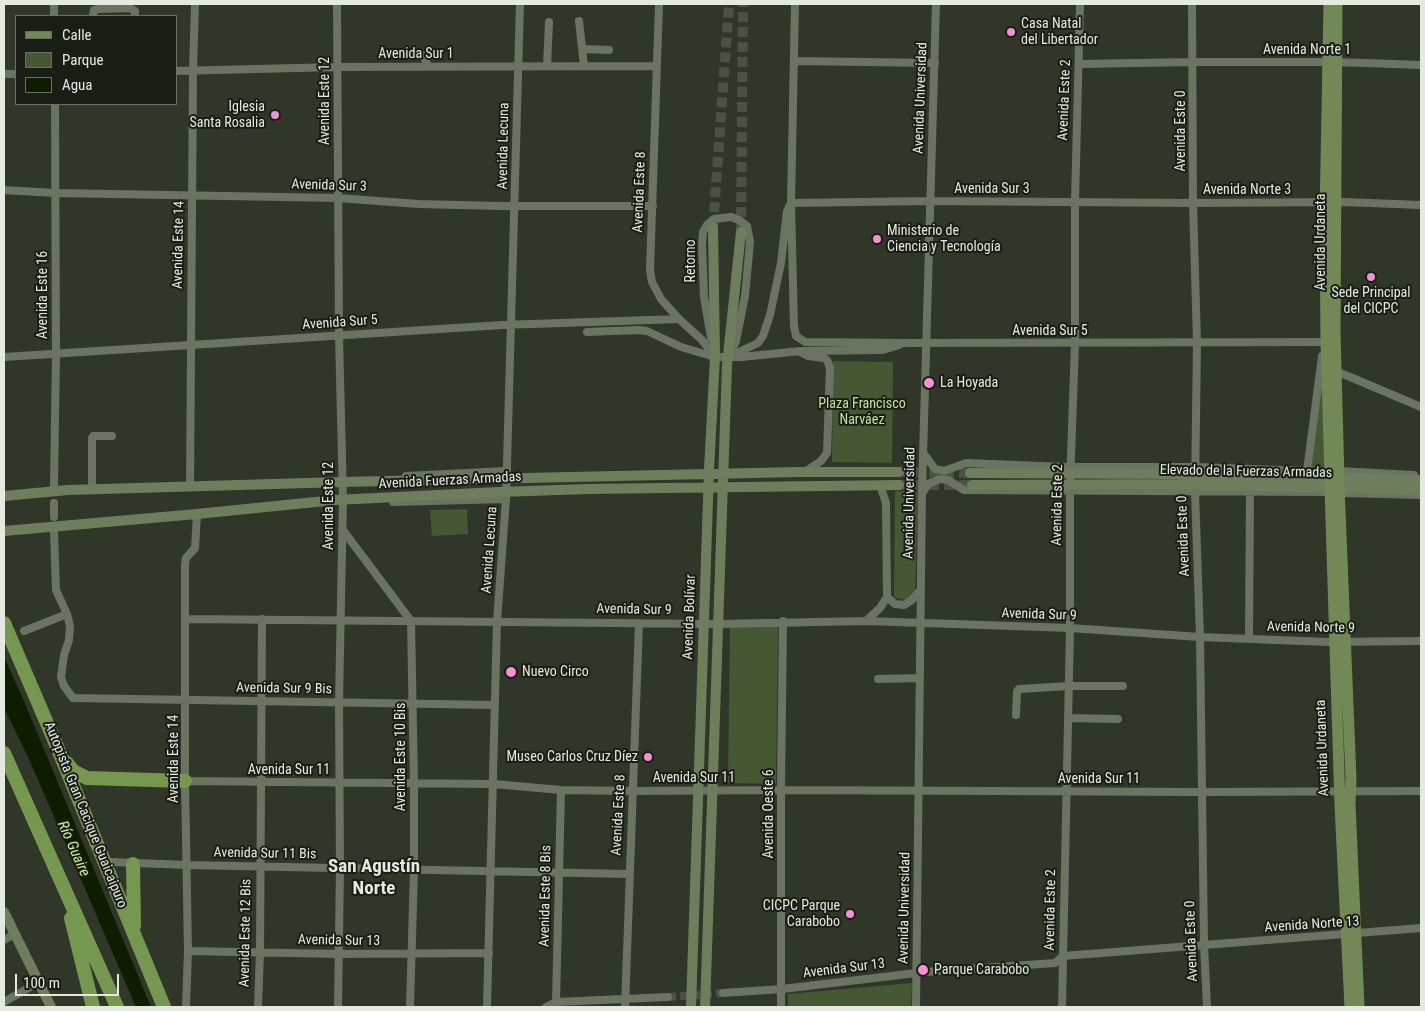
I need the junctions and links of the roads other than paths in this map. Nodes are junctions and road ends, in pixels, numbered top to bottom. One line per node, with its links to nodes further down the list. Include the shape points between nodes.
1 (195, 4): 30 (street, Avenida Este 14)
2 (337, 4): 29 (street, Avenida Este 12)
3 (520, 4): 25 (street, Avenida Lecuna)
4 (659, 4): 28 (street, Avenida Este 8)
5 (795, 4): 18 (street)
6 (936, 4): 21 (street, Avenida Universidad)
7 (1080, 4): 22 (street, Avenida Este 2)
8 (1192, 4): 19 (street, Avenida Este 0)
9 (1329, 4): 20 (main road, Avenida Urdaneta)
10 (1337, 4): 20 (main road, Avenida Urdaneta)
11 (93, 15): 12 (street, via 98,9 130,8 135,10)
12 (136, 15)
13 (579, 21): 15 (street)
14 (549, 22): 26 (street)
15 (583, 50): 16 (street); 27 (street)
16 (609, 50)
17 (402, 56): 24 (street, via 423,55)
18 (794, 61): 21 (street); 40 (street)
19 (1193, 62): 20 (street, Avenida Norte 1); 22 (street); 41 (street, Avenida Este 0)
20 (1332, 62): 23 (street, Avenida Norte 1); 39 (main road, Avenida Urdaneta)
21 (934, 63): 37 (street, Avenida Universidad)
22 (1079, 64): 38 (street, Avenida Este 2)
23 (1421, 65)
24 (428, 66): 25 (street, Avenida Sur 1); 29 (street, Avenida Sur 1)
25 (518, 66): 26 (street, Avenida Sur 1); 43 (street, Avenida Lecuna)
26 (547, 66): 27 (street, Avenida Sur 1)
27 (584, 66): 28 (street, Avenida Sur 1)
28 (656, 66): 44 (street, Avenida Este 8)
29 (337, 67): 30 (street, Avenida Sur 1); 36 (street, Avenida Este 12)
30 (193, 71): 31 (street, Avenida Sur 1); 35 (street, Avenida Este 14)
31 (178, 72)
32 (55, 105): 34 (street, Avenida Este 16)
33 (4, 190): 34 (street, Avenida Sur 3)
34 (55, 193): 35 (street, Avenida Sur 3); 58 (street, Avenida Este 16)
35 (192, 194): 36 (street, Avenida Sur 3); 56 (street, Avenida Este 14)
36 (338, 198): 43 (street, Avenida Sur 3); 50 (street, Avenida Este 12)
37 (930, 201): 38 (street, Avenida Sur 3); 40 (street, Avenida Sur 3); 54 (street, Avenida Universidad)
38 (1075, 202): 41 (street, Avenida Sur 3); 55 (street, Avenida Este 2)
39 (1331, 202): 41 (street, Avenida Norte 3); 42 (street, Avenida Norte 3); 52 (main road, Avenida Urdaneta)
40 (791, 203): 53 (street, Avenida Sur 5, via 796,336 805,342); 61 (street, via 766,329 758,343)
41 (1193, 203): 51 (street, Avenida Este 0)
42 (1421, 205)
43 (515, 206): 44 (street, Avenida Sur 3); 48 (street, Avenida Lecuna)
44 (653, 206): 47 (street, Avenida Este 8, via 652,282 661,299)
45 (713, 227): 60 (main road, Avenida Bolívar)
46 (741, 232): 61 (main road, Avenida Bolívar)
47 (679, 319): 48 (street, Avenida Sur 5); 60 (street, Avenida Este 8)
48 (511, 325): 50 (street, Avenida Sur 5); 70 (street, Avenida Lecuna)
49 (587, 332): 60 (street, Avenida Sur 5, via 647,331 681,347)
50 (339, 335): 56 (street, Avenida Sur 5); 75 (street, Avenida Este 12)
51 (1197, 342): 52 (street, Avenida Sur 5); 55 (street, Avenida Sur 5); 66 (street, Avenida Este 0)
52 (1330, 342): 62 (main road, Avenida Urdaneta); 66 (street, via 1323,348 1307,471); 76 (main road, Avenida Urdaneta)
53 (904, 344): 54 (street, Avenida Sur 5); 57 (street, Avenida Sur 5, via 883,350)
54 (927, 344): 55 (street, Avenida Sur 5); 65 (street, Avenida Universidad)
55 (1075, 344): 72 (street, Avenida Este 2)
56 (190, 346): 58 (street, Avenida Sur 5); 80 (street, Avenida Este 14)
57 (801, 351): 61 (street, Avenida Sur 5); 68 (street, via 827,360 831,387 827,453 816,465)
58 (56, 354): 59 (street, Avenida Sur 5); 77 (street, Avenida Este 16)
59 (4, 357)
60 (715, 357): 61 (street, Avenida Sur 5); 61 (street, Retorno, via 704,296 702,245 707,225 714,219 731,216 747,226 750,242 736,341); 110 (main road, Avenida Bolívar)
61 (728, 357): 111 (main road, Avenida Bolívar)
62 (1336, 371): 63 (street); 76 (main road, Avenida Urdaneta)
63 (1421, 407)
64 (112, 436): 82 (street, via 92,438)
65 (924, 453): 67 (street, via 935,469); 89 (street, Avenida Universidad)
66 (1196, 467): 73 (street, via 1128,468); 84 (street, Avenida Este 0)
67 (968, 468): 72 (main road); 72 (street, via 1050,465); 81 (street, via 957,468 954,475 957,484)
68 (799, 472): 69 (main road, Avenida Fuerzas Armadas); 75 (main road, Avenida Fuerzas Armadas)
69 (899, 472)
70 (506, 473): 75 (street, via 360,478); 88 (street, Avenida Lecuna)
71 (1421, 475): 76 (street)
72 (1070, 479): 73 (main road); 73 (main road, Elevado de la Fuerzas Armadas); 81 (main road); 81 (street, via 1049,490); 112 (street, Avenida Este 2)
73 (1088, 479): 74 (main road, Elevado de la Fuerzas Armadas); 83 (main road, Elevado de la Fuerzas Armadas); 84 (street)
74 (1421, 480)
75 (342, 482): 80 (main road, Avenida Fuerzas Armadas); 90 (street, Avenida Este 12)
76 (1335, 484): 85 (street); 86 (street); 117 (main road, Avenida Urdaneta)
77 (54, 485)
78 (880, 485): 79 (main road, Avenida Fuerzas Armadas); 90 (main road, Avenida Fuerzas Armadas, via 499,492); 98 (street, via 886,503)
79 (899, 485)
80 (190, 487): 82 (main road, Avenida Fuerzas Armadas)
81 (968, 487): 89 (street, via 940,479 928,484)
82 (92, 490): 87 (main road, Avenida Fuerzas Armadas)
83 (1421, 490)
84 (1195, 492): 85 (street); 114 (street, Avenida Este 0)
85 (1250, 492): 115 (street)
86 (1421, 495)
87 (4, 496)
88 (506, 497): 90 (street, via 354,503); 104 (street, Avenida Lecuna)
89 (922, 499): 97 (street, Avenida Universidad)
90 (343, 500): 92 (main road, Avenida Fuerzas Armadas); 94 (street, Avenida Este 12)
91 (54, 503): 93 (street)
92 (197, 514): 95 (main road, Avenida Fuerzas Armadas); 100 (street, Avenida Este 14, via 195,548 185,564)
93 (54, 518)
94 (342, 529): 102 (street, Avenida Este 12); 103 (street)
95 (4, 531)
96 (54, 531): 99 (street, via 56,590)
97 (922, 589): 98 (street, via 904,605 895,604); 107 (street, Avenida Universidad)
98 (887, 597): 106 (street)
99 (67, 614): 113 (street); 122 (street, Avenida Sur 9 Bis, via 69,640 61,677 73,698)
100 (186, 619): 101 (street, Avenida Sur 9); 122 (street, Avenida Este 14)
101 (262, 619): 102 (street, Avenida Sur 9); 123 (street, Avenida Este 12 Bis)
102 (342, 620): 103 (street, Avenida Sur 9); 124 (street, Avenida Este 12)
103 (411, 621): 104 (street, Avenida Sur 9); 125 (street, Avenida Este 10 Bis)
104 (497, 621): 109 (street, Avenida Sur 9); 126 (street, Avenida Lecuna)
105 (784, 621): 106 (street, Avenida Sur 9); 111 (street, Avenida Sur 9); 140 (street, Avenida Oeste 6)
106 (866, 621): 107 (street, Avenida Sur 9)
107 (921, 622): 112 (street, Avenida Sur 9); 118 (street, Avenida Universidad)
108 (4, 623): 130 (highway, Autopista Gran Cacique Guaicaipuro)
109 (639, 623): 110 (street, Avenida Sur 9); 143 (street, Avenida Este 8)
110 (704, 624): 111 (street, Avenida Sur 9); 138 (main road, Avenida Bolívar)
111 (719, 624): 139 (main road, Avenida Bolívar)
112 (1070, 628): 114 (street, Avenida Sur 9); 120 (street, Avenida Este 2)
113 (24, 631)
114 (1200, 637): 115 (street, Avenida Norte 9); 146 (street, Avenida Este 0)
115 (1249, 639): 117 (street, Avenida Norte 9)
116 (1421, 641): 117 (street, Avenida Norte 9)
117 (1339, 642): 142 (main road, Avenida Urdaneta)
118 (920, 678): 119 (street); 141 (street, Avenida Universidad)
119 (878, 679)
120 (1068, 686): 121 (street); 127 (street, via 1017,691); 128 (street, Avenida Este 2)
121 (1122, 686)
122 (186, 699): 123 (street, Avenida Sur 9 Bis); 132 (street, Avenida Este 14)
123 (262, 700): 124 (street, Avenida Sur 9 Bis); 133 (street, Avenida Este 12 Bis)
124 (339, 702): 125 (street, Avenida Sur 9 Bis); 134 (street, Avenida Este 12)
125 (413, 704): 126 (street, Avenida Sur 9 Bis); 135 (street, Avenida Este 10 Bis)
126 (495, 705): 136 (street, Avenida Lecuna)
127 (1016, 715)
128 (1068, 718): 129 (street); 145 (street, Avenida Este 2)
129 (1118, 719)
130 (58, 749): 132 (highway, via 73,771 87,778); 163 (highway, Autopista Gran Cacique Guaicaipuro)
131 (4, 753): 156 (highway)
132 (185, 781): 133 (street, Avenida Sur 11); 149 (street, Avenida Este 14)
133 (261, 782): 134 (street, Avenida Sur 11); 150 (street, Avenida Este 12 Bis)
134 (340, 782): 135 (street, Avenida Sur 11); 151 (street, Avenida Este 12)
135 (414, 783): 136 (street, Avenida Sur 11); 152 (street, Avenida Este 10 Bis)
136 (494, 784): 137 (street, Avenida Sur 11); 153 (street, Avenida Lecuna)
137 (561, 790): 143 (street, Avenida Sur 11); 154 (street, Avenida Este 8 Bis)
138 (698, 790): 139 (street, Avenida Sur 11); 143 (street, Avenida Sur 11); 188 (main road, Avenida Bolívar)
139 (712, 790): 140 (street, Avenida Sur 11); 189 (main road, Avenida Bolívar)
140 (781, 790): 141 (street, Avenida Sur 11); 172 (street, Avenida Oeste 6)
141 (919, 790): 145 (street, Avenida Sur 11); 170 (street, Avenida Universidad)
142 (1346, 790): 144 (street, Avenida Sur 11); 146 (street, Avenida Sur 11); 160 (main road, Avenida Urdaneta)
143 (633, 791): 155 (street, Avenida Este 8)
144 (1421, 791)
145 (1066, 792): 146 (street, Avenida Sur 11); 169 (street, Avenida Este 2)
146 (1202, 792): 162 (street, Avenida Este 0)
147 (111, 862): 148 (street, Avenida Sur 11 Bis)
148 (134, 864): 149 (street, Avenida Sur 11 Bis); 163 (highway, via 133,921)
149 (187, 866): 150 (street, Avenida Sur 11 Bis); 164 (street, Avenida Este 14)
150 (260, 867): 151 (street, Avenida Sur 11 Bis); 165 (street, Avenida Este 12 Bis)
151 (340, 868): 152 (street, Avenida Sur 11 Bis); 167 (street, Avenida Este 12)
152 (414, 870): 153 (street, Avenida Sur 11 Bis); 168 (street, Avenida Este 10 Bis)
153 (491, 871): 154 (street, Avenida Sur 11 Bis); 166 (street, Avenida Lecuna)
154 (560, 872): 155 (street, Avenida Sur 11 Bis); 176 (street, Avenida Este 8 Bis)
155 (629, 874): 177 (street, Avenida Este 8)
156 (62, 881): 179 (highway); 180 (highway)
157 (4, 912): 159 (main road)
158 (1421, 928): 160 (street, Avenida Norte 13)
159 (15, 934): 161 (street); 171 (main road)
160 (1351, 934): 162 (street, Avenida Norte 13); 194 (main road, Avenida Urdaneta); 195 (main road, Avenida Urdaneta)
161 (4, 940)
162 (1204, 944): 169 (street, Avenida Sur 13); 193 (street, Avenida Este 0)
163 (140, 949): 181 (highway, Autopista Gran Cacique Guaicaipuro)
164 (188, 951): 165 (street, Avenida Sur 13); 182 (street, Avenida Este 14)
165 (260, 952): 167 (street, Avenida Sur 13); 183 (street, Avenida Este 12 Bis)
166 (490, 953): 168 (street, Avenida Sur 13); 186 (street, Avenida Lecuna)
167 (339, 954): 168 (street, Avenida Sur 13); 184 (street, Avenida Este 12)
168 (412, 954): 185 (street, Avenida Este 10 Bis)
169 (1063, 956): 170 (street, Avenida Sur 13, via 1055,963); 192 (street, Avenida Este 2)
170 (916, 973): 172 (street, Avenida Sur 13); 191 (street, Avenida Universidad)
171 (40, 982): 175 (street); 178 (main road)
172 (782, 989): 173 (street, Avenida Sur 13); 190 (street, Avenida Oeste 6)
173 (724, 993)
174 (668, 997): 177 (street)
175 (4, 1002)
176 (556, 1002): 177 (street); 187 (street)
177 (625, 1003)
178 (51, 1007)
179 (93, 1007)
180 (118, 1007)
181 (164, 1007)
182 (186, 1007)
183 (258, 1007)
184 (338, 1007)
185 (410, 1007)
186 (487, 1007)
187 (546, 1007)
188 (691, 1007)
189 (705, 1007)
190 (781, 1007)
191 (916, 1007)
192 (1062, 1007)
193 (1207, 1007)
194 (1350, 1007)
195 (1359, 1007)

